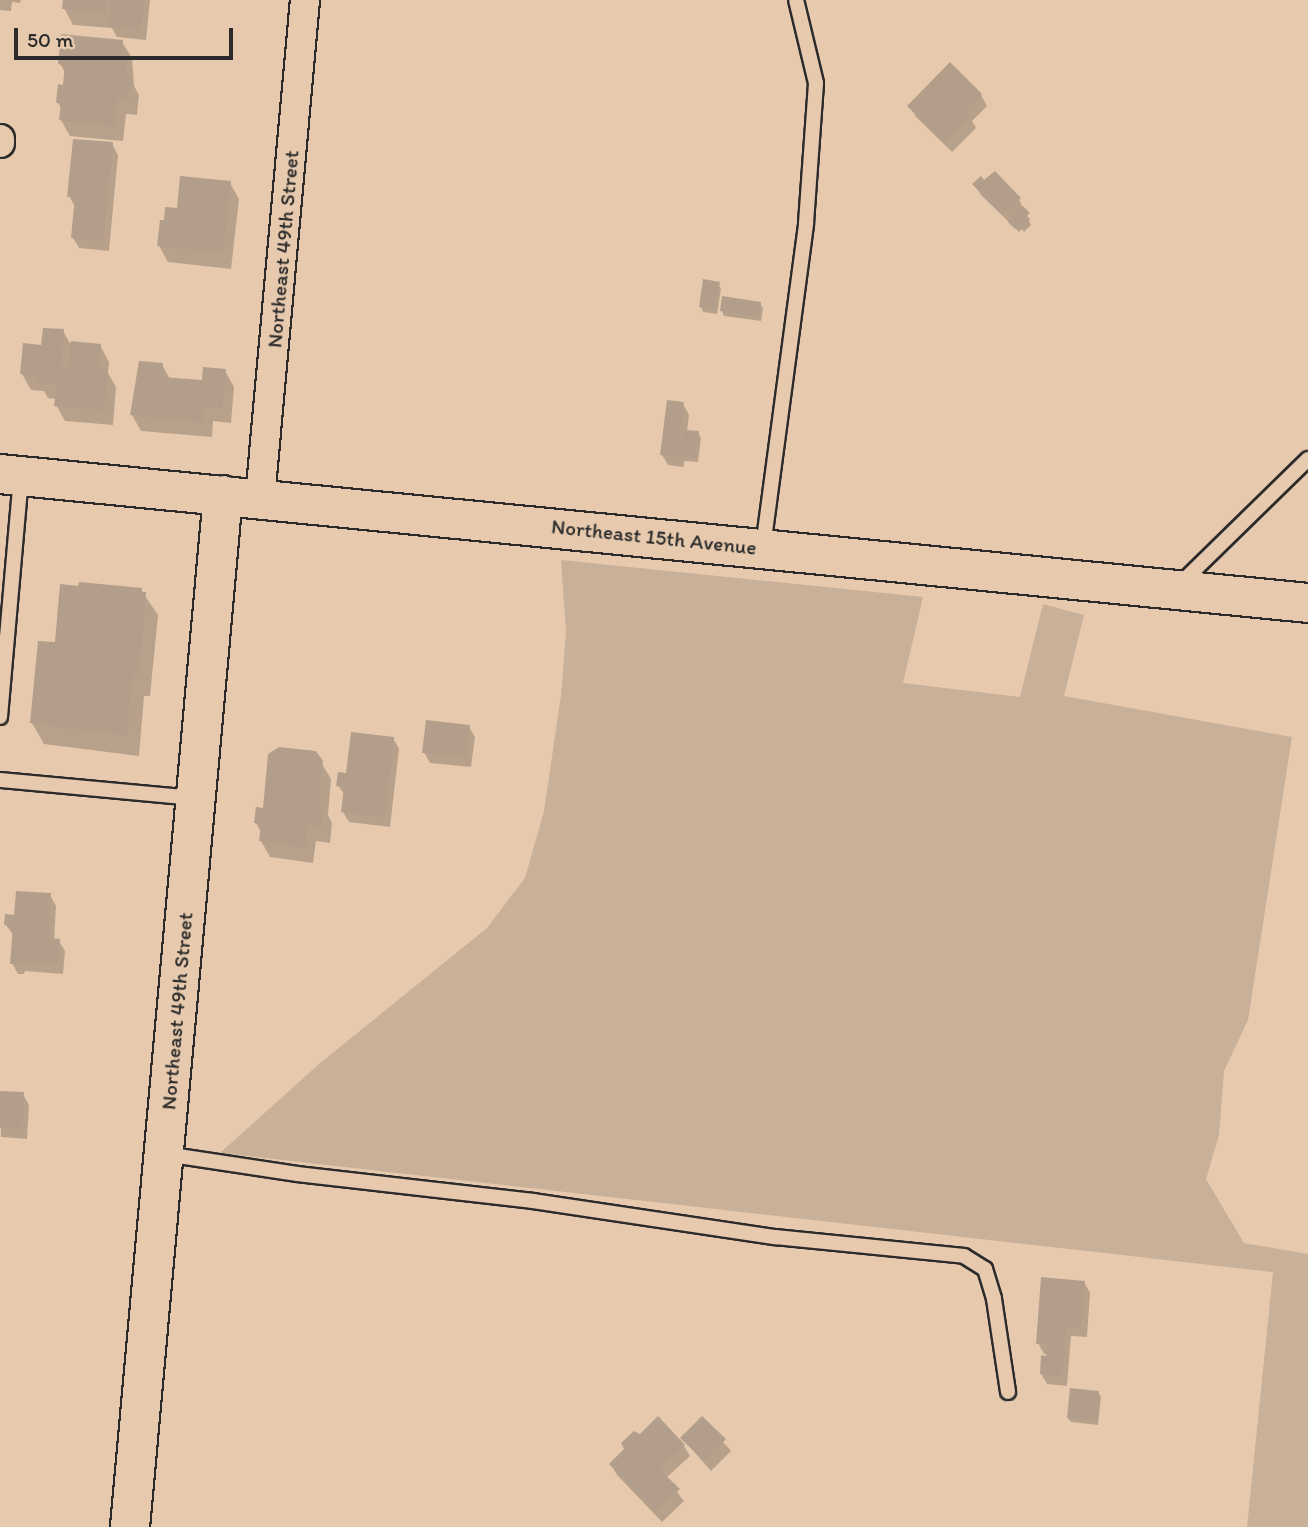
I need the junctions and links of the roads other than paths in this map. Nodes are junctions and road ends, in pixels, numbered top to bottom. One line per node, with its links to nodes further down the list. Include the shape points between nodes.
1 (305, 0): 5 (street, Northeast 49th Street)
2 (796, 0): 6 (lane, via 816,83 806,223)
3 (1308, 459): 7 (lane)
4 (10, 475): 5 (street, Northeast 15th Avenue); 9 (lane)
5 (242, 496): 6 (street, Northeast 15th Avenue); 11 (street, Northeast 49th Street)
6 (762, 548): 7 (street, Northeast 15th Avenue)
7 (1174, 590): 8 (street, Northeast 15th Avenue)
8 (1308, 603)
9 (0, 717)
10 (0, 780): 11 (lane)
11 (196, 799): 12 (street, Northeast 49th Street)
12 (164, 1154): 13 (lane, via 775,1237 964,1256 985,1269); 14 (street, Northeast 49th Street)
13 (1008, 1392)
14 (130, 1527)

